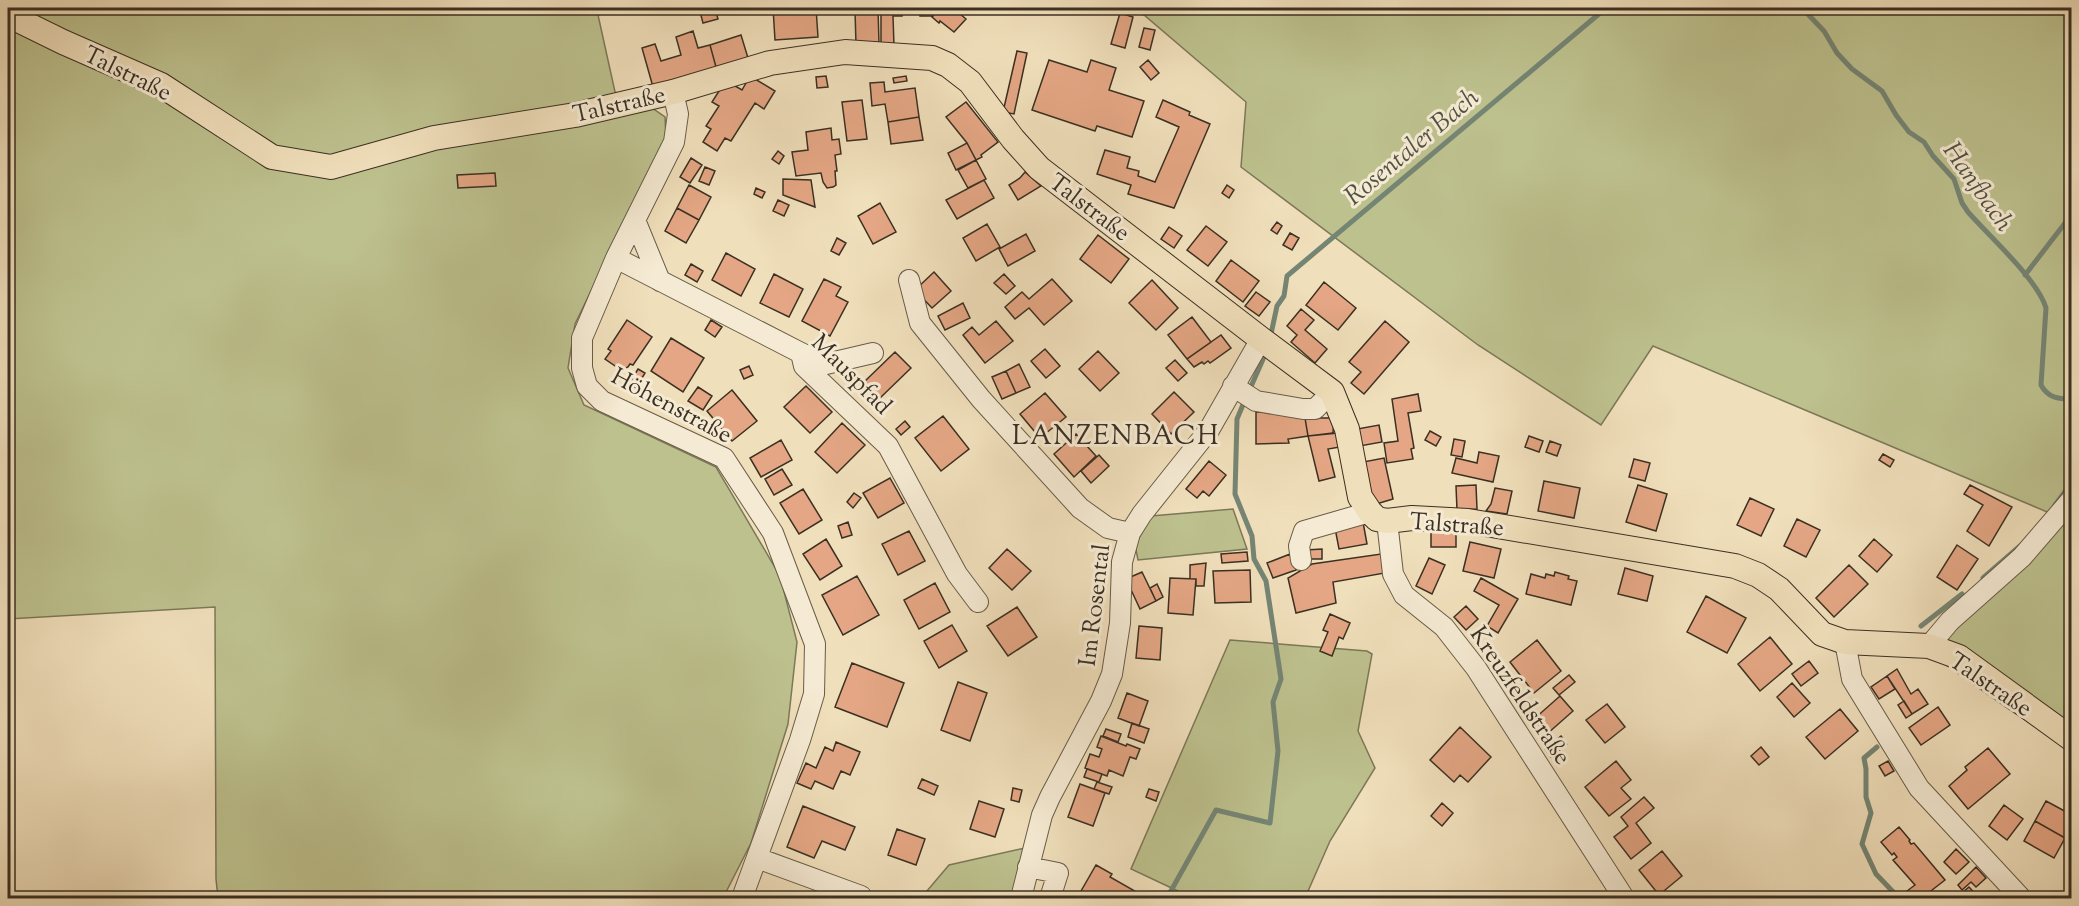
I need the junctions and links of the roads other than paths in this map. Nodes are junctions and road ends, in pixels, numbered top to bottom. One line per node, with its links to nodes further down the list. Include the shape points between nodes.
1 (8, 15): 2 (main road, Talstraße, via 161,85 272,157 331,167 434,138 575,115)
2 (673, 92): 3 (street, Höhenstraße, via 678,114 674,141); 7 (main road, Talstraße, via 806,56 845,52 932,58 970,82 1039,168)
3 (635, 220): 4 (street, Höhenstraße); 6 (street)
4 (616, 258): 6 (street, Mauspfad); 20 (street, Höhenstraße, via 582,338 582,368 587,386 602,401 724,458 773,533 815,644 813,694)
5 (909, 280): 14 (street, via 920,323 981,399 1080,508 1108,528)
6 (660, 281): 9 (street, Mauspfad)
7 (1261, 339): 10 (street, Im Rosental); 11 (main road, Talstraße)
8 (873, 352): 9 (street, via 826,364)
9 (801, 353): 16 (street, Mauspfad, via 804,366 888,446 957,574)
10 (1242, 392): 11 (street, via 1256,401 1303,410 1315,408); 14 (street, Im Rosental)
11 (1332, 392): 13 (main road, via 1347,429 1360,497)
12 (2072, 499): 18 (street, via 2022,557 1950,621)
13 (1378, 517): 15 (street, via 1304,531 1299,546); 17 (main road, Talstraße, via 1468,521 1735,566 1779,589 1822,634); 26 (street, Kreuzfeldstraße, via 1393,574 1404,595 1444,627 1476,668)
14 (1130, 532): 21 (street, Im Rosental, via 1122,562 1113,674 1050,797)
15 (1301, 560)
16 (978, 602)
17 (1845, 642): 18 (main road, Talstraße); 27 (street, via 1852,679 1919,788)
18 (1929, 646): 19 (main road, Talstraße, via 1959,657)
19 (2072, 739)
20 (757, 858): 22 (street); 23 (street, Höhenstraße)
21 (1028, 867): 24 (street, Im Rosental); 25 (street, via 1058,873)
22 (861, 896)
23 (742, 898)
24 (1021, 898)
25 (1050, 898)
26 (1624, 898)
27 (2021, 898)

